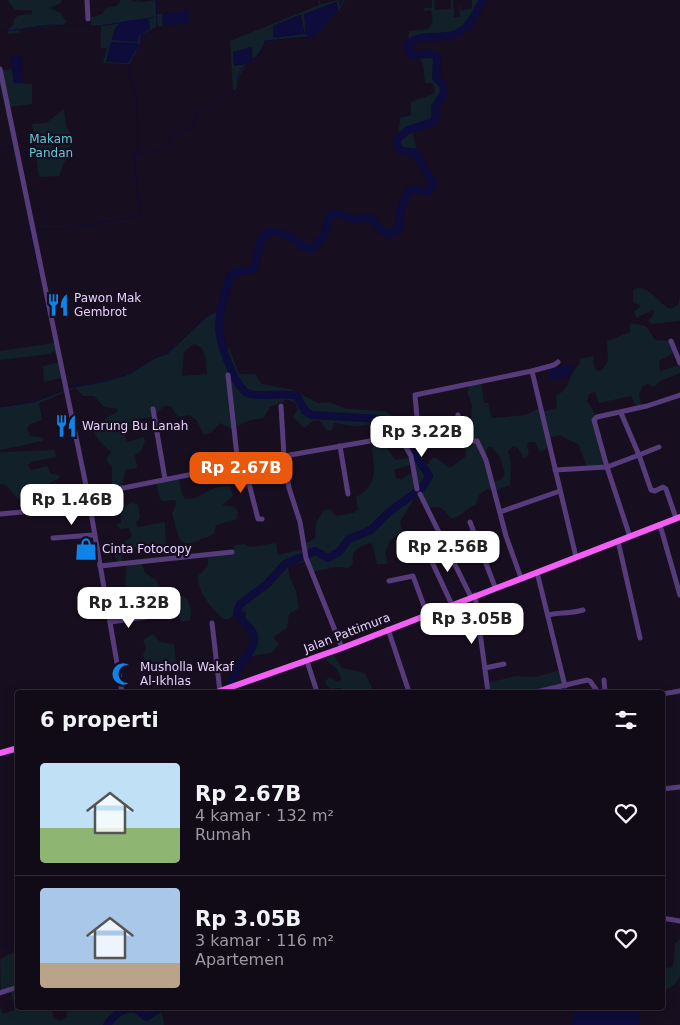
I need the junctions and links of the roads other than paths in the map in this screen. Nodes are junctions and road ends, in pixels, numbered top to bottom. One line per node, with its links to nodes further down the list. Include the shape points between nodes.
1 (87, 0): 2 (street)
2 (88, 20)
3 (0, 70): 28 (street)
4 (670, 341): 6 (street)
5 (558, 362): 7 (street)
6 (680, 363)
7 (532, 371): 15 (street, via 415,395); 24 (street)
8 (228, 375): 22 (street)
9 (680, 395): 12 (street)
10 (281, 406): 19 (street)
11 (153, 409): 25 (street)
12 (621, 413): 20 (street); 23 (street, via 594,420)
13 (458, 415): 16 (street)
14 (404, 439): 15 (street); 17 (street); 40 (street, via 418,491)
15 (419, 440): 16 (street)
16 (460, 440): 30 (street, via 480,444)
17 (340, 446): 19 (street); 27 (street)
18 (659, 447): 20 (street)
19 (284, 456): 21 (street); 62 (street, via 306,558)
20 (639, 456): 23 (street); 32 (street, via 651,490 665,487)
21 (244, 464): 22 (street); 33 (street, via 258,519)
22 (238, 465): 25 (street)
23 (607, 467): 24 (street); 37 (street)
24 (555, 470): 26 (street)
25 (165, 479): 28 (street)
26 (560, 491): 30 (street); 44 (street)
27 (348, 494)
28 (88, 495): 29 (street)
29 (89, 506): 31 (street); 36 (street)
30 (500, 512): 47 (street)
31 (0, 514)
32 (678, 518): 35 (main road, Jalan Pattimura)
33 (262, 519)
34 (470, 522): 49 (street)
35 (660, 525): 37 (main road, Jalan Pattimura); 50 (street)
36 (93, 534): 38 (street); 45 (street)
37 (630, 537): 39 (main road, Jalan Pattimura)
38 (53, 538)
39 (618, 541): 44 (main road, Jalan Pattimura); 61 (street)
40 (442, 542): 41 (street); 52 (street)
41 (426, 549): 43 (street); 53 (street)
42 (232, 552): 45 (street)
43 (406, 557)
44 (576, 557): 46 (main road, Jalan Pattimura)
45 (100, 566): 58 (street)
46 (537, 572): 47 (main road, Jalan Pattimura); 56 (street)
47 (521, 578): 49 (main road, Jalan Pattimura)
48 (389, 581): 55 (street, via 413,576)
49 (496, 587): 52 (main road, Jalan Pattimura)
50 (679, 588): 51 (street)
51 (680, 595)
52 (473, 596): 53 (main road, Jalan Pattimura); 65 (street)
53 (452, 605): 55 (main road, Jalan Pattimura)
54 (583, 610): 56 (street)
55 (428, 614): 60 (main road, Jalan Pattimura)
56 (548, 615): 67 (street)
57 (146, 617): 58 (street)
58 (110, 622): 69 (street)
59 (212, 623): 70 (street)
60 (388, 629): 62 (main road, Jalan Pattimura); 72 (street)
61 (640, 638)
62 (342, 648): 63 (main road, Jalan Pattimura)
63 (307, 661): 68 (main road, Jalan Pattimura); 71 (street)
64 (504, 664): 65 (street)
65 (485, 668): 73 (street)
66 (604, 680): 76 (street)
67 (565, 686): 74 (street); 75 (street, via 587,680)
68 (233, 689)
69 (122, 690)
70 (218, 690)
71 (316, 690)
72 (408, 690)
73 (488, 690)
74 (551, 690)
75 (597, 690)
76 (605, 690)
77 (680, 691): 78 (street)
78 (665, 694)
79 (15, 749): 80 (main road)
80 (0, 753)
81 (680, 787): 82 (street)
82 (665, 789)
83 (665, 918): 84 (street)
84 (680, 921)
85 (15, 988): 86 (street)
86 (0, 993)

